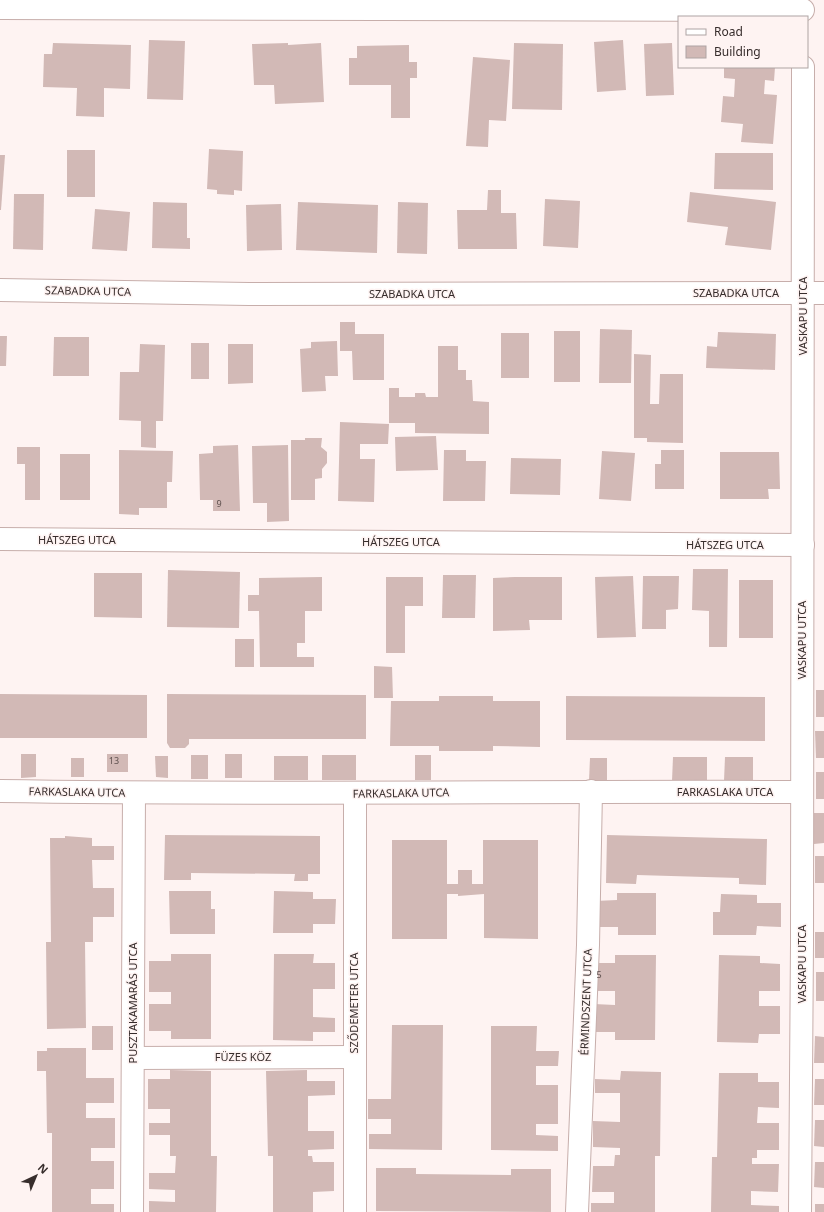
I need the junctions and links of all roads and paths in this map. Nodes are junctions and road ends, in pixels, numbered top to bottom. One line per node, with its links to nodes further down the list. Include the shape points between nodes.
1 (0, 8): 2 (street)
2 (803, 9)
3 (803, 68): 5 (street, VASKAPU UTCA)
4 (0, 290): 5 (street, SZABADKA UTCA, via 249,294)
5 (814, 293): 7 (street, VASKAPU UTCA)
6 (0, 539): 7 (street, HÁTSZEG UTCA)
7 (803, 545): 10 (street, VASKAPU UTCA)
8 (0, 791): 11 (street, FARKASLAKA UTCA)
9 (591, 791): 10 (street, FARKASLAKA UTCA); 12 (street, FARKASLAKA UTCA); 17 (street, ÉRMINDSZENT UTCA, via 588,945)
10 (802, 792): 18 (street, VASKAPU UTCA)
11 (134, 793): 12 (street, FARKASLAKA UTCA); 14 (street, PUSZTAKAMARÁS UTCA)
12 (355, 794): 13 (street, SZŐDEMETER UTCA)
13 (354, 1057): 14 (street, FÜZES KÖZ); 16 (street, SZŐDEMETER UTCA)
14 (133, 1058): 15 (street, PUSZTAKAMARÁS UTCA)
15 (132, 1212)
16 (355, 1212)
17 (577, 1212)
18 (800, 1212)

